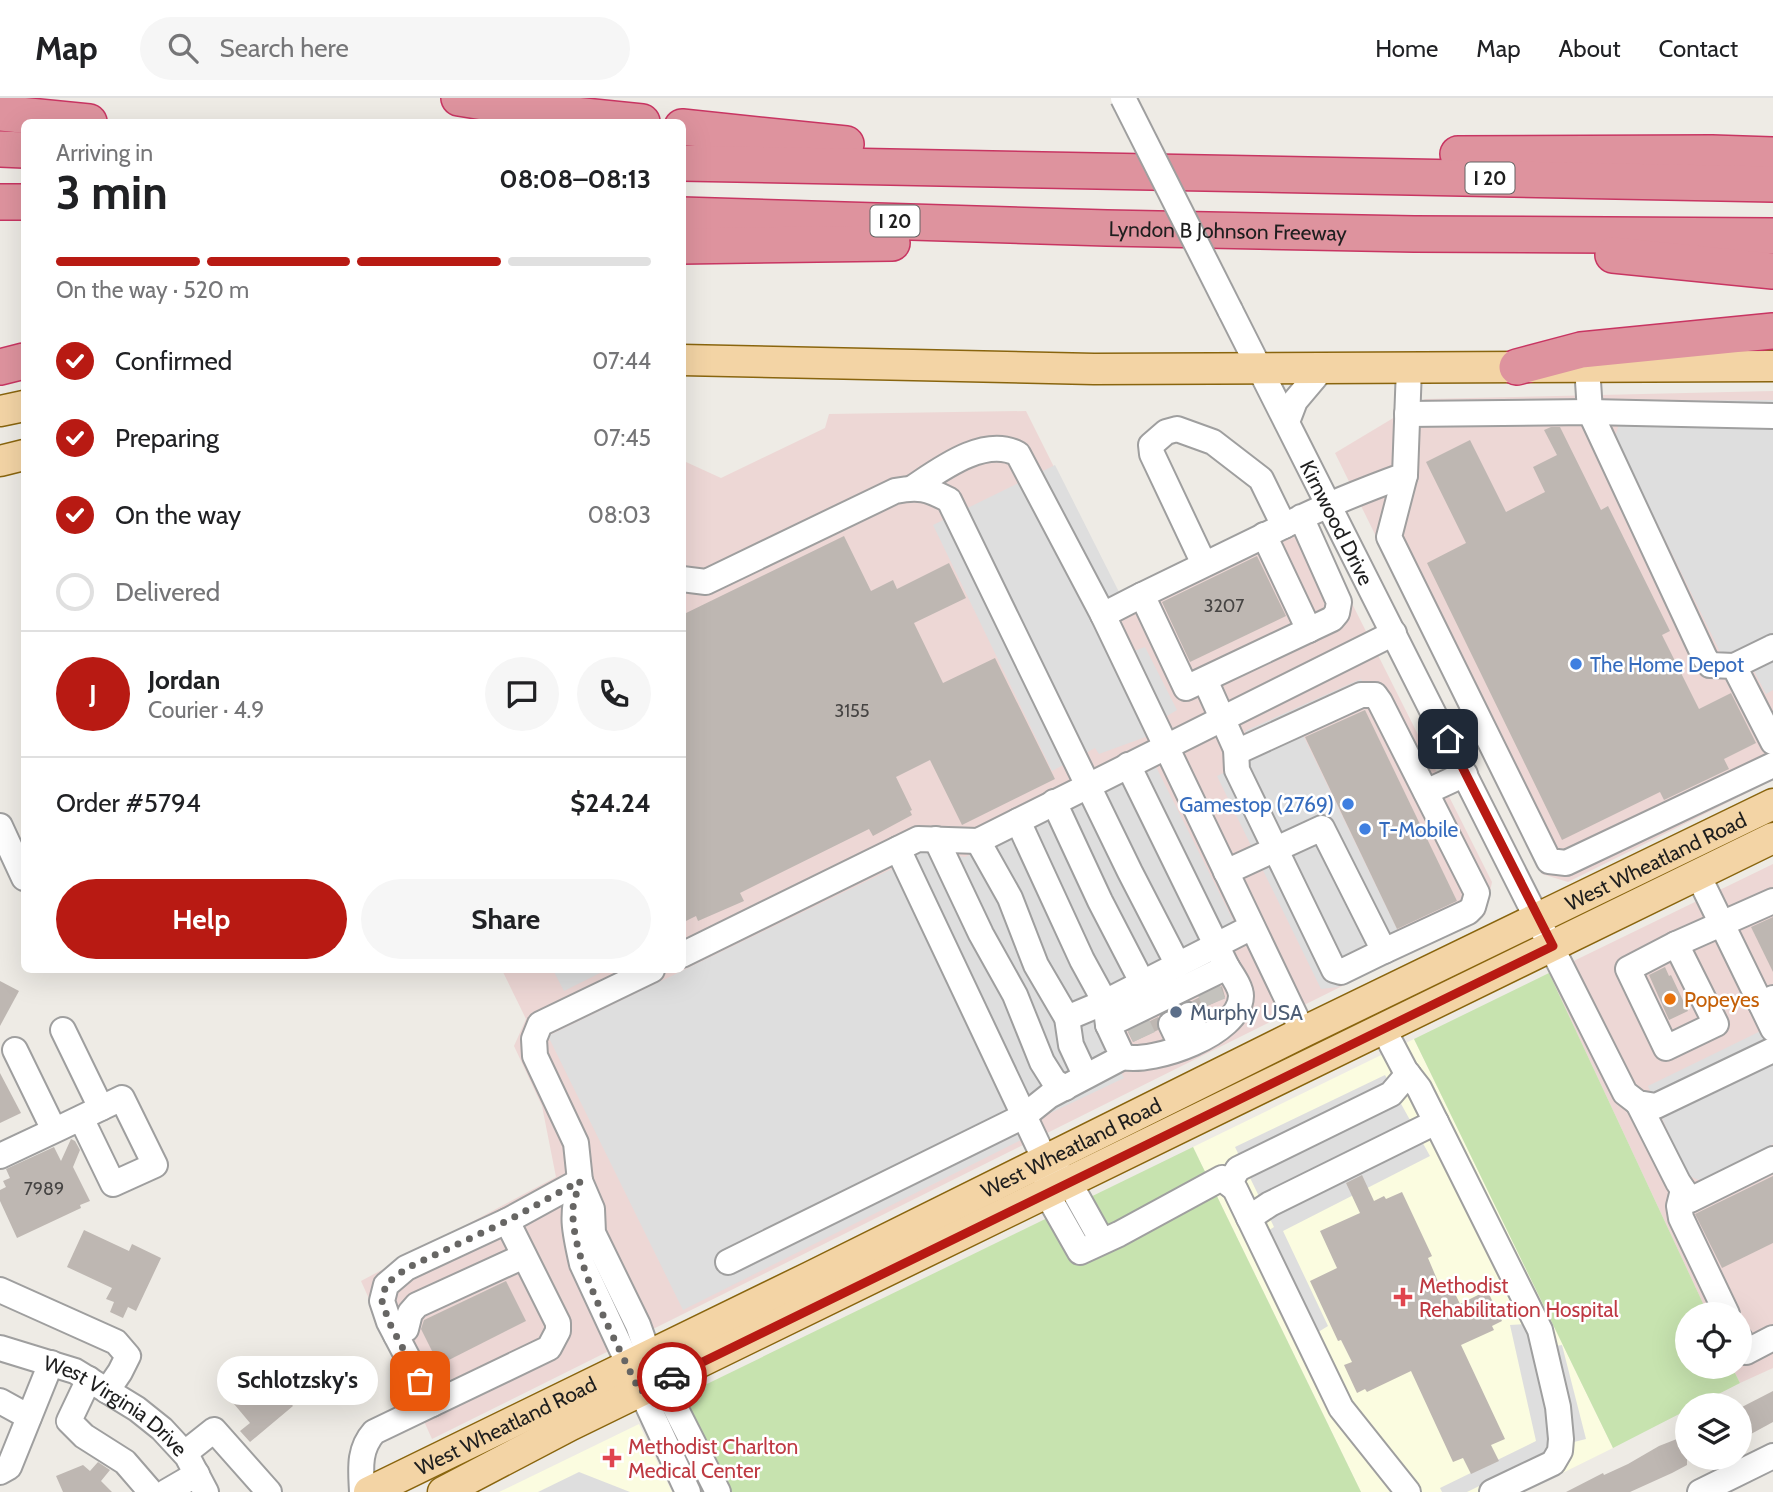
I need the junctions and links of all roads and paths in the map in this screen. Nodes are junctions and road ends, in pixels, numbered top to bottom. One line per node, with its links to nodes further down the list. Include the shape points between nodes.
1 (459, 98): 5 (highway)
2 (1123, 98): 33 (street, Kirnwood Drive, bridge)
3 (0, 113): 4 (highway)
4 (59, 119)
5 (610, 119)
6 (686, 127): 11 (highway)
7 (0, 149): 8 (highway)
8 (21, 150)
9 (1773, 155): 12 (highway, via 1411,154)
10 (686, 163): 11 (highway, I 20)
11 (1078, 170): 12 (highway, I 20)
12 (1207, 172): 13 (highway, I 20)
13 (1773, 184)
14 (0, 202): 15 (highway)
15 (21, 202)
16 (686, 215): 19 (highway, Lyndon B Johnson Freeway / I 20)
17 (0, 225): 18 (highway)
18 (21, 225)
19 (1107, 228): 20 (highway, Lyndon B Johnson Freeway / I 20); 22 (highway, via 893,243)
20 (1414, 234): 21 (highway, Lyndon B Johnson Freeway / I 20); 23 (highway)
21 (1773, 236)
22 (686, 246)
23 (1773, 271)
24 (1773, 331): 30 (highway, via 1581,350)
25 (686, 360): 33 (main road)
26 (21, 362): 29 (highway)
27 (1587, 366): 28 (main road); 30 (main road); 36 (street)
28 (1773, 366)
29 (0, 367)
30 (1517, 367): 31 (main road)
31 (1409, 368): 32 (main road); 37 (street)
32 (1322, 369): 33 (main road); 39 (street, via 1295,401)
33 (1261, 370): 39 (street, Kirnwood Drive)
34 (21, 407): 35 (main road)
35 (0, 411)
36 (1590, 412): 37 (street); 38 (street); 53 (street, via 1705,658 1710,665)
37 (1407, 414): 42 (street)
38 (1773, 416)
39 (1287, 422): 44 (street, Kirnwood Drive)
40 (21, 455): 41 (main road)
41 (0, 461)
42 (1405, 475): 44 (street); 68 (street, via 1389,537 1549,861 1566,863)
43 (914, 487): 47 (street, via 895,491 706,582); 49 (street, via 958,458 998,448 1018,454); 63 (street, via 949,500)
44 (1328, 504): 45 (street); 51 (street, Kirnwood Drive)
45 (1283, 526): 46 (street); 46 (street, via 1261,479 1213,442 1177,429 1166,432 1151,445 1152,454); 50 (street); 50 (street, via 1339,602 1332,620)
46 (1204, 564): 48 (street)
47 (686, 580)
48 (1142, 595): 49 (street); 54 (street, via 1186,688)
49 (1103, 615): 58 (street)
50 (1309, 630): 54 (street)
51 (1394, 633): 56 (street); 62 (street, Kirnwood Drive)
52 (1773, 647): 53 (street)
53 (1734, 666): 55 (street)
54 (1205, 680): 56 (street)
55 (1764, 700): 57 (street)
56 (1221, 719): 58 (street); 59 (street)
57 (1773, 742)
58 (1165, 747): 60 (street); 77 (street)
59 (1236, 748): 64 (street, via 1241,750 1361,695 1375,695); 74 (street, via 1237,770)
60 (1128, 765): 63 (street); 87 (street)
61 (1773, 765): 68 (street)
62 (1465, 774): 64 (street); 80 (street, Kirnwood Drive)
63 (1088, 785): 65 (street); 90 (street)
64 (1426, 792): 85 (street, via 1477,893 1476,901 1468,912)
65 (1054, 802): 67 (street); 90 (street, via 1100,901)
66 (1773, 804): 75 (main road, West Wheatland Road)
67 (1018, 821): 72 (street); 91 (street)
68 (1651, 824): 75 (street)
69 (0, 826): 76 (street)
70 (1773, 838): 78 (main road, West Wheatland Road)
71 (936, 839): 72 (street); 73 (street, via 918,839); 101 (street, via 1015,995 1042,1062 1054,1081)
72 (978, 841): 92 (street, via 1010,898 1036,965)
73 (898, 849): 86 (street); 103 (street)
74 (1276, 849): 77 (street); 85 (street, via 1322,828); 85 (street, via 1334,970 1340,972)
75 (1669, 856): 80 (main road, West Wheatland Road)
76 (21, 872)
77 (1226, 872): 82 (street)
78 (1698, 875): 81 (street); 84 (main road, West Wheatland Road)
79 (1773, 901): 81 (street)
80 (1538, 917): 84 (street, Kirnwood Drive); 96 (main road, West Wheatland Road)
81 (1722, 924): 83 (street); 89 (street)
82 (1252, 927): 87 (street); 96 (street)
83 (1676, 944)
84 (1553, 946): 95 (main road, West Wheatland Road); 102 (street, Kirnwood Drive, via 1625,1093)
85 (1384, 951)
86 (686, 953)
87 (1222, 956): 90 (street); 90 (street, via 1240,991 1236,1011)
88 (637, 973): 109 (street, via 540,1024 534,1039 535,1056 576,1143)
89 (1767, 1001): 93 (street)
90 (1176, 1013): 91 (street); 99 (street, via 1135,1060)
91 (1107, 1014): 92 (street); 99 (street)
92 (1067, 1017): 101 (street)
93 (1773, 1029)
94 (63, 1030): 105 (street, via 91,1113)
95 (1384, 1030): 100 (street); 111 (main road, West Wheatland Road)
96 (1303, 1032): 108 (main road, West Wheatland Road)
97 (15, 1050): 105 (street)
98 (1773, 1050): 102 (street, via 1656,1105)
99 (1123, 1057): 101 (street)
100 (1408, 1074): 104 (street); 110 (street, via 1391,1094 1238,1169)
101 (1075, 1082): 103 (street)
102 (1638, 1103): 112 (street, Kirnwood Drive)
103 (1024, 1116): 108 (street); 116 (street)
104 (1436, 1122): 113 (street); 141 (street, via 1540,1330 1558,1407 1560,1451 1553,1463)
105 (54, 1130): 106 (street)
106 (0, 1156)
107 (1773, 1159): 112 (street, via 1690,1200)
108 (1045, 1160): 111 (street); 124 (main road, West Wheatland Road)
109 (580, 1181): 114 (street); 124 (street, via 592,1209 593,1233 638,1325)
110 (1229, 1184): 111 (street, via 1222,1178 1091,1247); 113 (street)
111 (1058, 1188): 124 (main road, West Wheatland Road)
112 (1683, 1190): 118 (street, via 1681,1218)
113 (1249, 1218): 140 (street, via 1341,1408)
114 (507, 1221): 115 (street); 119 (street, via 407,1268 386,1284 382,1301)
115 (524, 1256): 119 (street, via 417,1305 406,1329); 127 (street, via 558,1323 550,1348)
116 (728, 1262)
117 (0, 1290): 125 (street, via 116,1342 128,1356 120,1372)
118 (1721, 1302)
119 (396, 1335): 127 (street)
120 (1773, 1338): 122 (street)
121 (0, 1348): 123 (street, West Virginia Drive)
122 (1752, 1349)
123 (51, 1363): 125 (street, West Virginia Drive); 128 (street)
124 (645, 1374): 136 (main road, West Wheatland Road); 137 (main road, West Wheatland Road); 138 (street); 139 (street)
125 (98, 1385): 131 (street, West Virginia Drive, via 162,1429); 132 (street, via 69,1421 125,1462)
126 (0, 1401): 128 (street)
127 (432, 1404): 135 (street, via 374,1432 367,1440 360,1458)
128 (29, 1417): 130 (street, via 9,1467)
129 (1773, 1456): 142 (street)
130 (0, 1472)
131 (196, 1473): 133 (street); 134 (street, via 214,1430)
132 (151, 1492)
133 (166, 1492)
134 (269, 1492)
135 (362, 1492)
136 (369, 1492)
137 (443, 1492)
138 (688, 1492)
139 (718, 1492)
140 (1408, 1492)
141 (1492, 1492)
142 (1700, 1492)

